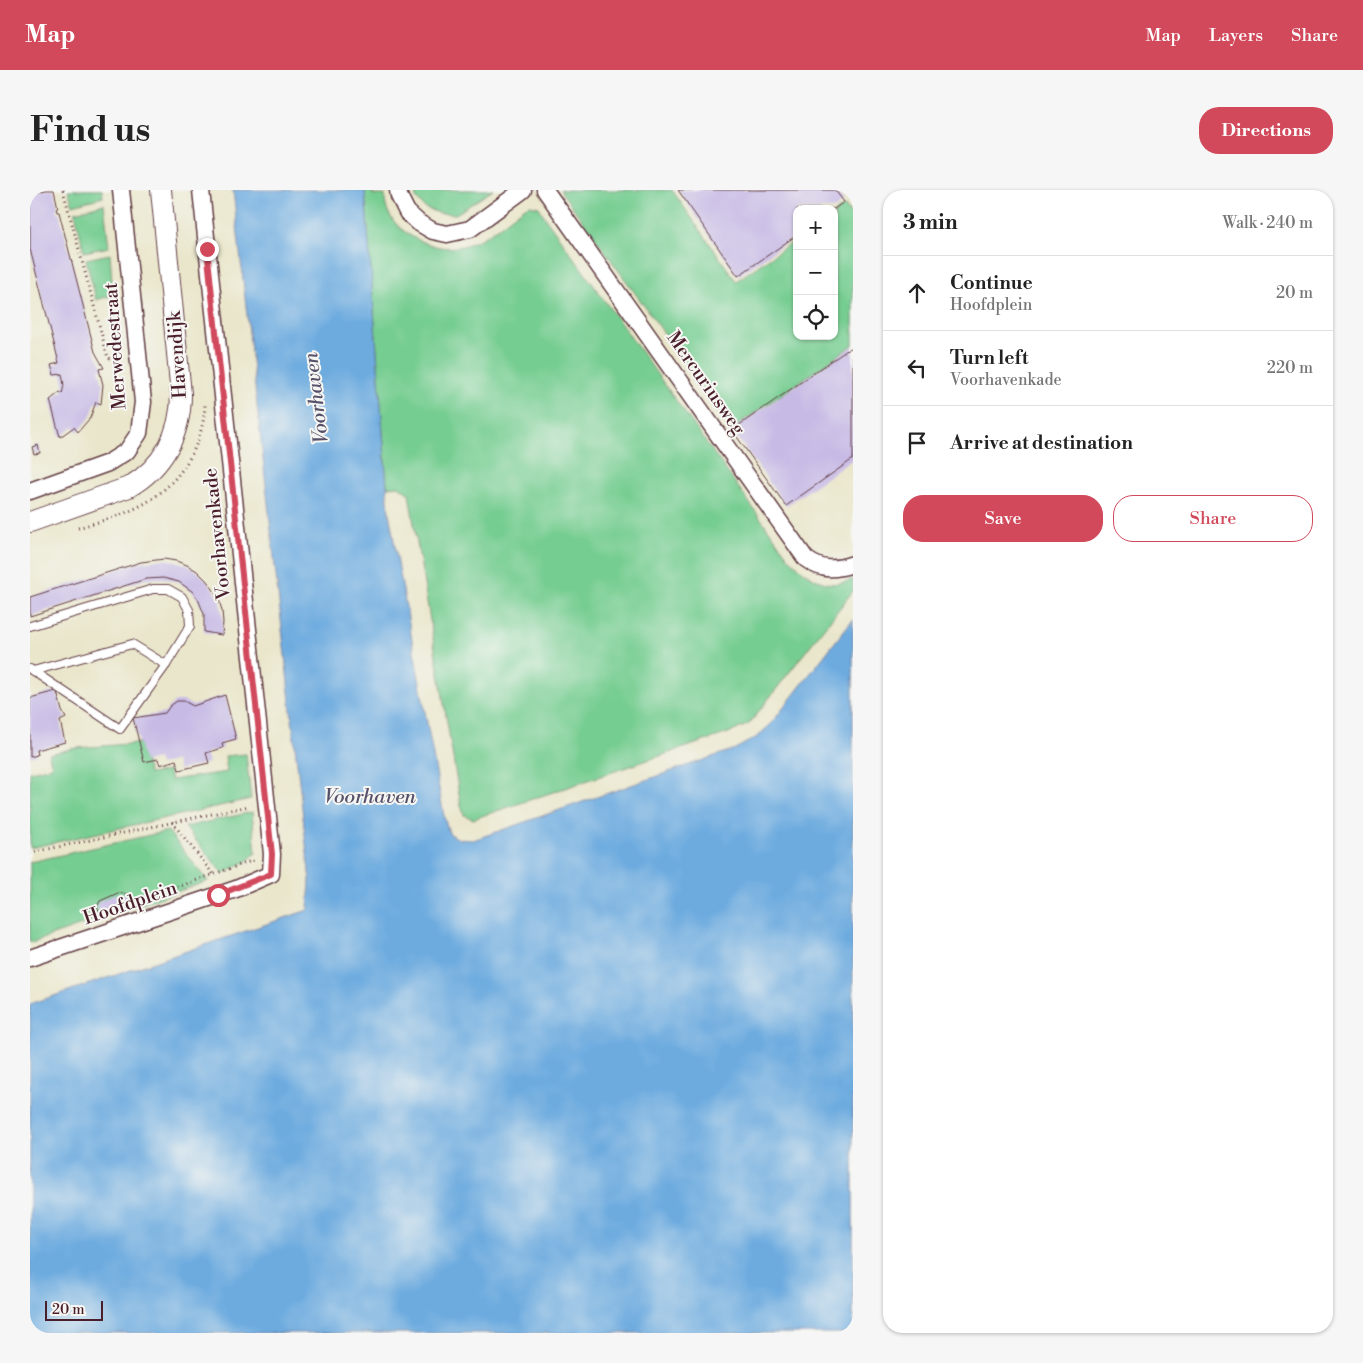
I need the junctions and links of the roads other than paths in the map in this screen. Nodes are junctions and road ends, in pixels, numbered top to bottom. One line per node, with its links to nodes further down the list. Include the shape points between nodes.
1 (121, 190): 7 (street, Merwedestraat, via 140,371 139,433 126,451 108,463)
2 (161, 190): 8 (street, Havendijk, via 181,394 179,419 172,441 152,470 129,487)
3 (201, 190): 13 (street, Voorhavenkade, via 272,854)
4 (398, 190): 5 (street, via 398,196 413,218 433,231 447,234 470,229)
5 (522, 190)
6 (545, 190): 9 (street, Mercuriusweg, via 806,559 826,569)
7 (30, 492)
8 (30, 522)
9 (853, 564)
10 (30, 626): 11 (lane, via 153,589 168,589 182,597 189,610 190,626)
11 (166, 665): 12 (lane, via 132,644); 12 (lane, via 120,729)
12 (32, 670)
13 (271, 874): 14 (street, Hoofdplein, via 236,889)
14 (30, 958)

